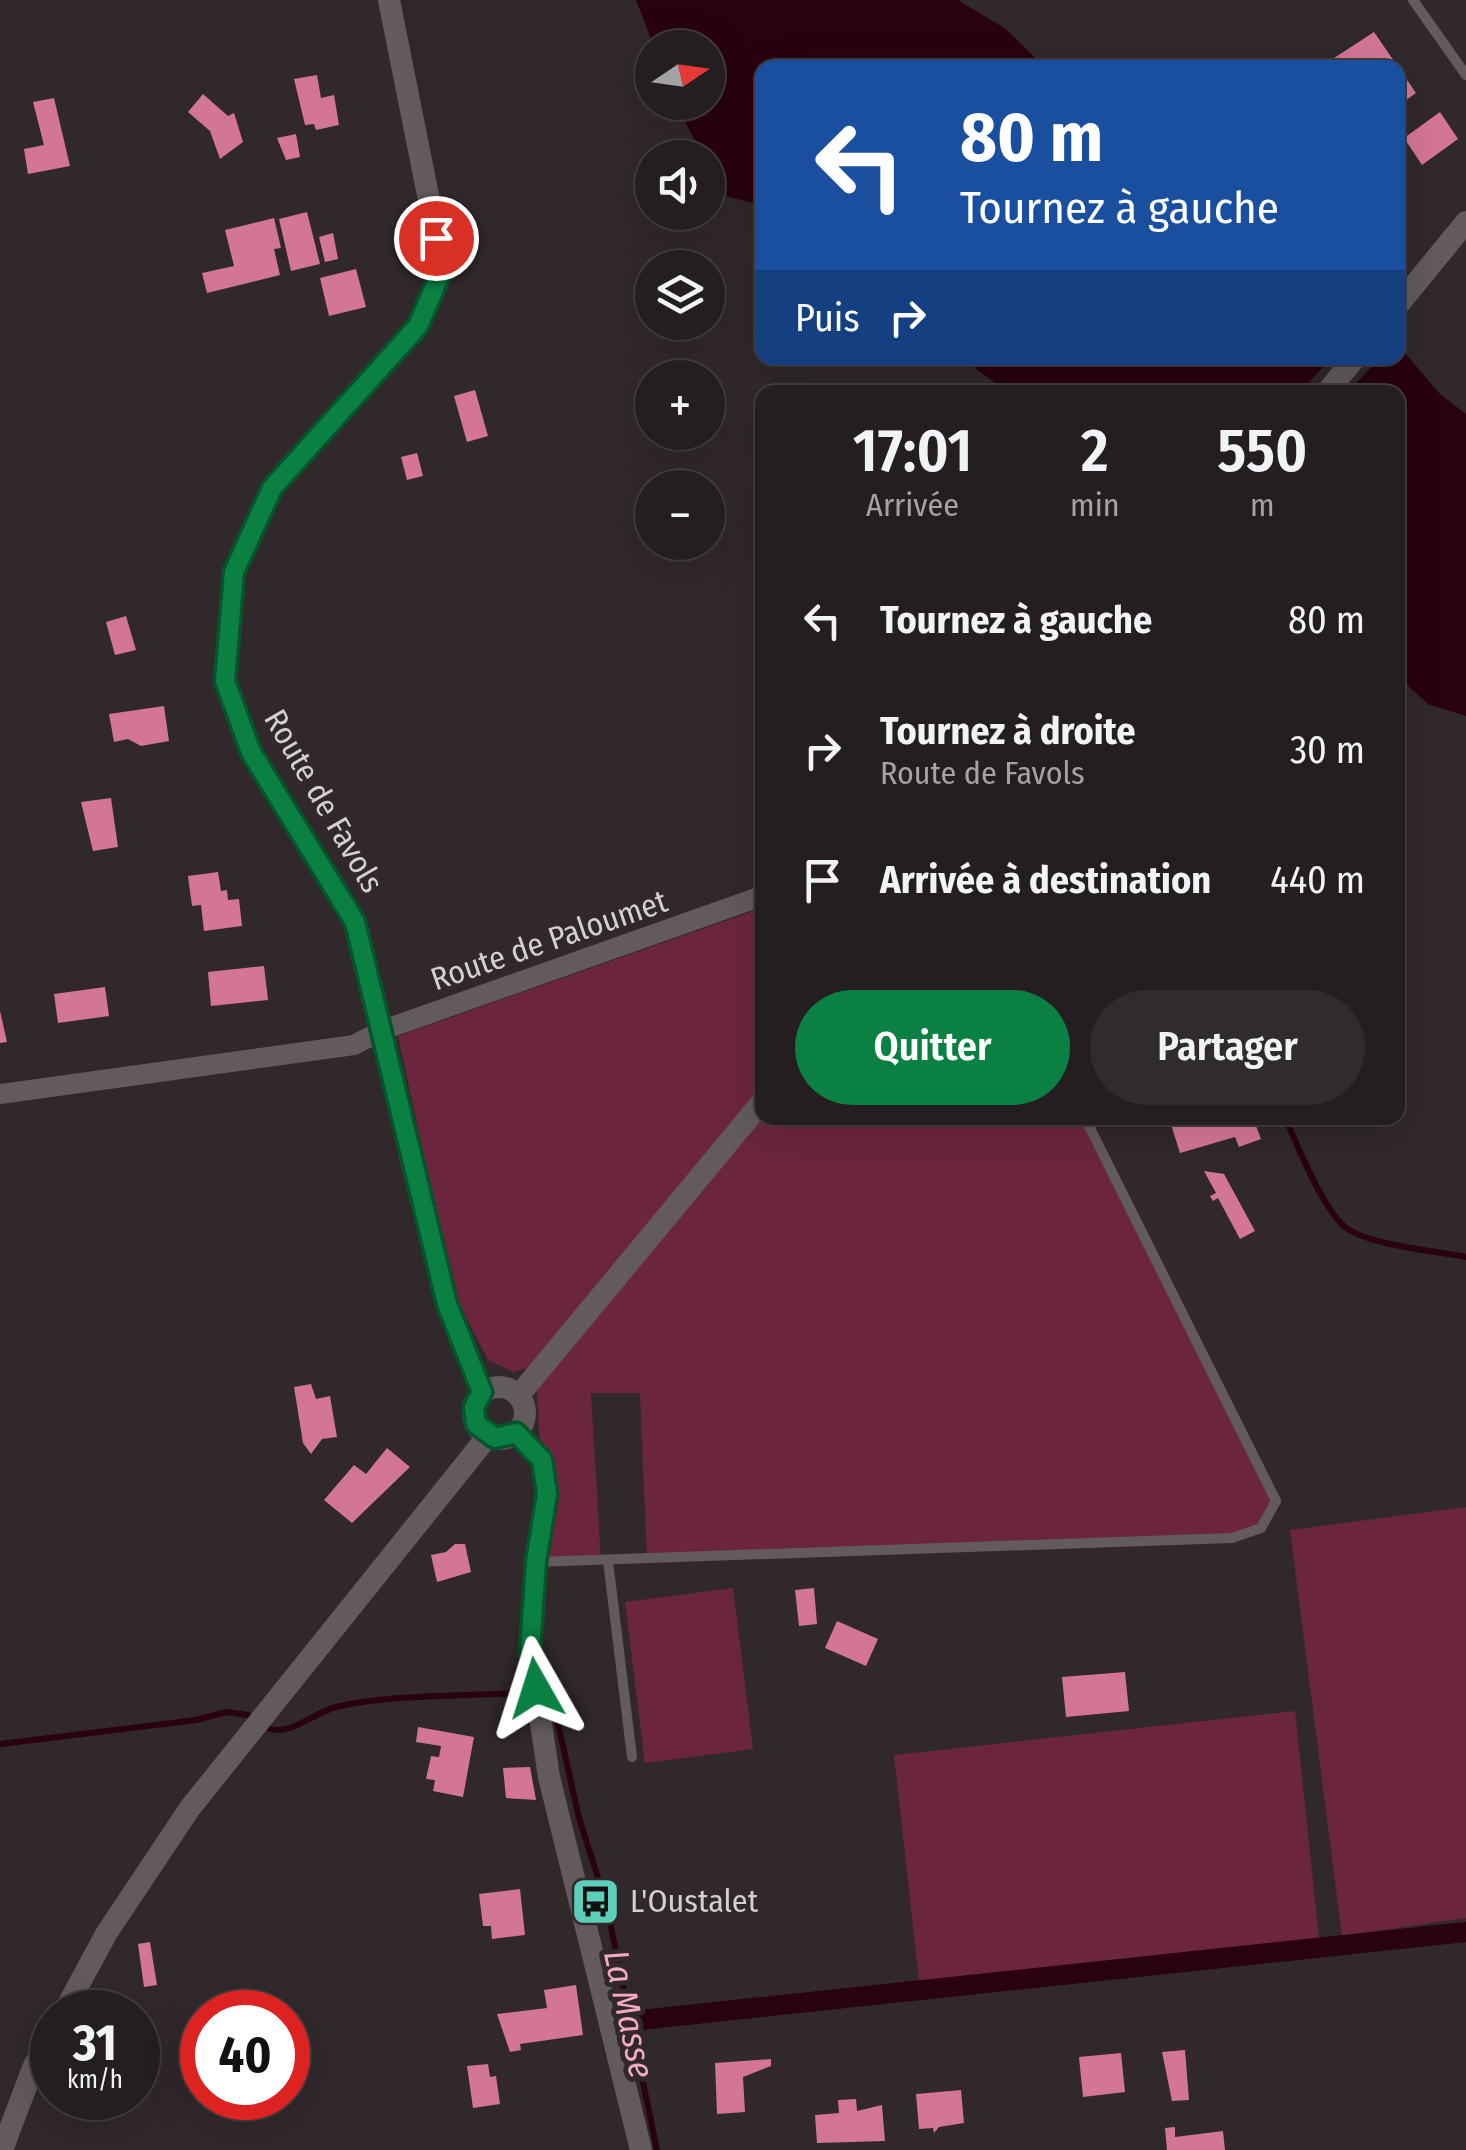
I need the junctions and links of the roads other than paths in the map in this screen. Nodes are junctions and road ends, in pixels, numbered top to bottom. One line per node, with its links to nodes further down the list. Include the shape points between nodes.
1 (389, 0): 9 (street, Route de Favols, via 442,270 418,326 272,488 234,572 225,681 251,752 355,922)
2 (1413, 0): 3 (lane)
3 (1466, 75)
4 (1466, 222): 5 (street)
5 (1405, 296)
6 (1349, 365): 7 (street)
7 (1333, 385)
8 (755, 898): 9 (street, Route de Paloumet)
9 (383, 1030): 10 (street, Route de Paloumet, via 354,1045); 13 (street, Route de Favols, via 447,1304)
10 (0, 1094)
11 (755, 1110): 14 (street)
12 (1088, 1125): 17 (lane, via 1276,1501 1260,1528 1232,1538)
13 (482, 1392): 14 (street, via 505,1387); 16 (street, via 474,1416)
14 (519, 1395): 15 (street, via 525,1419)
15 (516, 1433): 16 (street); 18 (street, via 542,1460 547,1494)
16 (488, 1436): 20 (street, via 190,1808)
17 (608, 1560): 18 (lane); 19 (lane)
18 (536, 1562): 23 (street, via 530,1650 549,1777)
19 (632, 1757)
20 (76, 1990)
21 (30, 2084): 22 (street)
22 (2, 2150)
23 (640, 2150)

